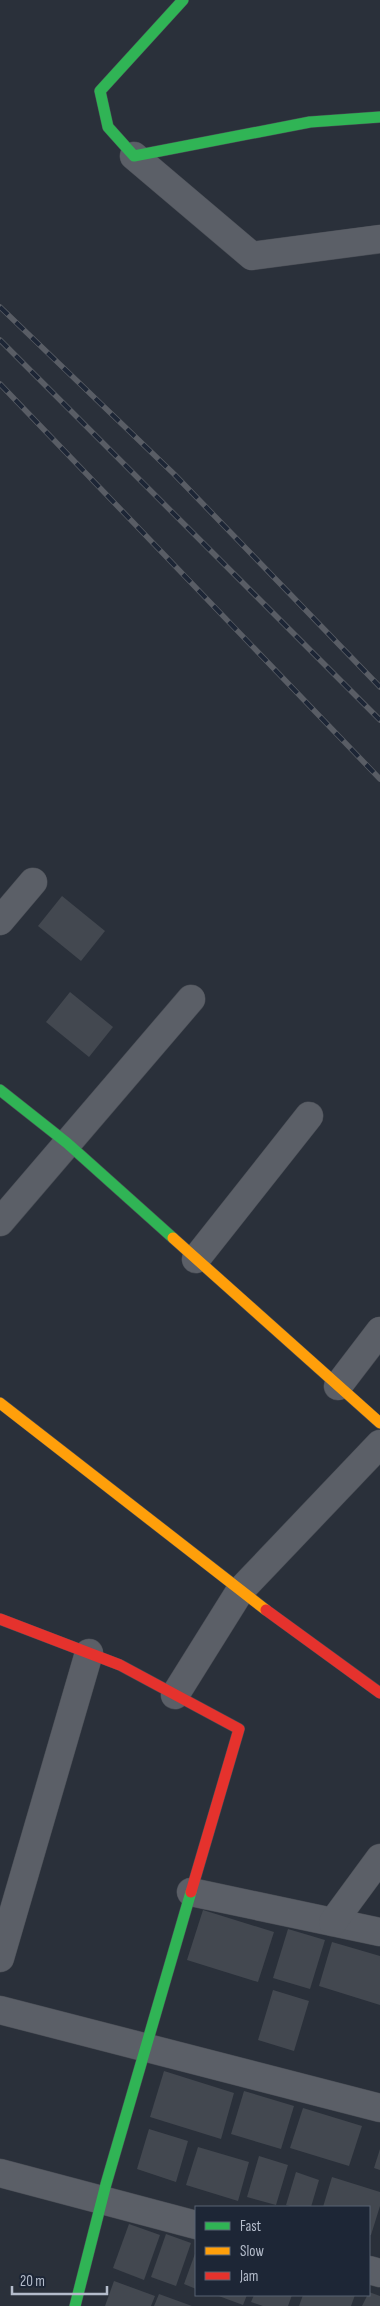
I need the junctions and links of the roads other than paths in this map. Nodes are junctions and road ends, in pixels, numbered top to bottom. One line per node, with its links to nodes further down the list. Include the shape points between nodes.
1 (184, 0): 3 (street, via 100,91 108,127)
2 (380, 117): 3 (street, via 310,122)
3 (134, 156): 4 (street, via 252,256)
4 (380, 239)
5 (33, 882): 6 (street)
6 (0, 921)
7 (191, 999): 10 (street)
8 (0, 1090): 10 (street)
9 (308, 1116): 12 (street)
10 (68, 1143): 11 (street); 12 (street)
11 (0, 1222)
12 (196, 1259): 14 (street)
13 (380, 1331): 14 (street)
14 (338, 1386): 16 (street)
15 (0, 1403): 18 (street)
16 (380, 1423)
17 (378, 1449): 18 (street)
18 (240, 1591): 21 (street); 22 (street)
19 (0, 1619): 20 (street)
20 (89, 1653): 22 (street, via 120,1665); 27 (street)
21 (380, 1693)
22 (175, 1695): 24 (street, via 239,1729)
23 (380, 1858): 25 (street)
24 (191, 1892): 25 (street); 29 (street)
25 (333, 1922): 26 (street)
26 (380, 1932)
27 (0, 1958)
28 (0, 2010): 29 (street)
29 (146, 2049): 30 (street); 32 (street)
30 (380, 2108)
31 (0, 2173): 32 (street)
32 (102, 2200): 33 (street); 34 (street)
33 (195, 2225)
34 (75, 2306)

